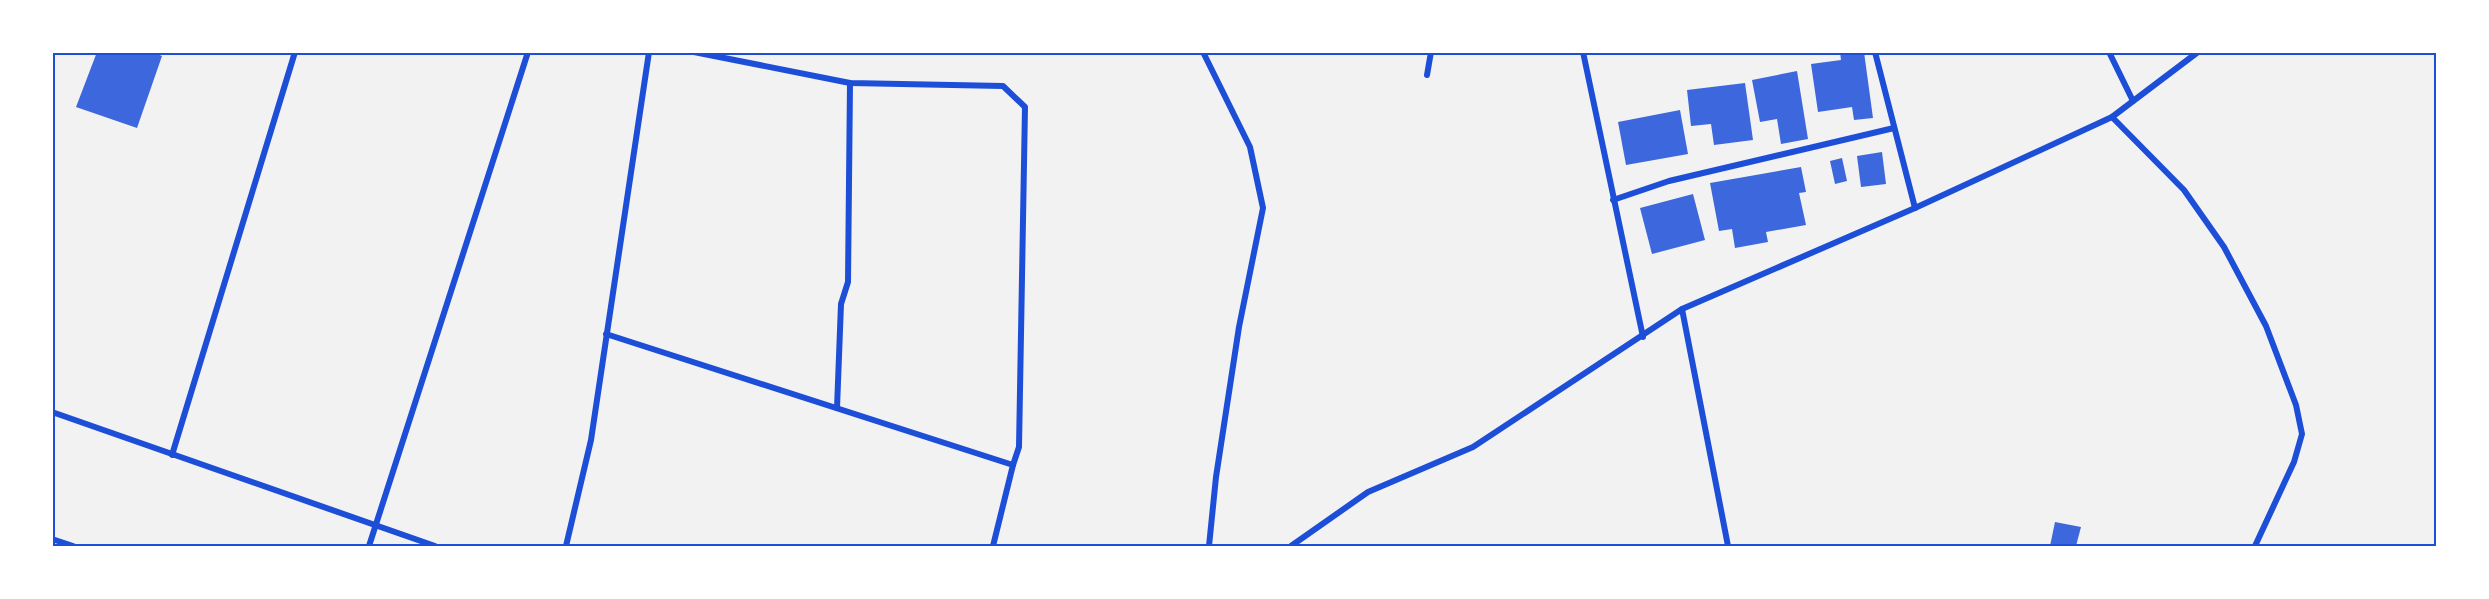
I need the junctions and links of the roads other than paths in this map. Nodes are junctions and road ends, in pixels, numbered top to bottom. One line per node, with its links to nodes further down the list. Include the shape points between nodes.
1 (296, 52): 23 (street)
2 (528, 52): 25 (street)
3 (649, 52): 19 (street)
4 (694, 52): 12 (street)
5 (1203, 52): 32 (street, via 1251,147 1263,208 1239,327)
6 (1431, 52): 11 (street)
7 (1583, 52): 16 (street)
8 (1875, 52): 15 (street)
9 (2109, 52): 13 (street)
10 (2198, 52): 13 (street)
11 (1426, 75)
12 (850, 83): 21 (street, via 848,282 841,304); 24 (street, via 1003,86 1025,107 1018,447)
13 (2133, 101): 14 (street)
14 (2112, 117): 17 (street); 35 (street, via 2184,190 2224,247 2266,326 2296,405 2302,434 2294,462)
15 (1894, 128): 16 (street, via 1669,182); 17 (street)
16 (1613, 200): 20 (street)
17 (1915, 208): 18 (street)
18 (1682, 309): 20 (street); 34 (street)
19 (606, 334): 21 (street); 30 (street, via 591,440)
20 (1643, 337): 33 (street, via 1473,447 1368,492)
21 (837, 408): 24 (street)
22 (52, 412): 23 (street)
23 (172, 455): 25 (street)
24 (1013, 465): 31 (street)
25 (376, 528): 28 (street); 29 (street)
26 (52, 539): 27 (street)
27 (73, 546)
28 (369, 546)
29 (435, 546)
30 (566, 546)
31 (993, 546)
32 (1209, 546)
33 (1291, 546)
34 (1728, 546)
35 (2255, 546)

